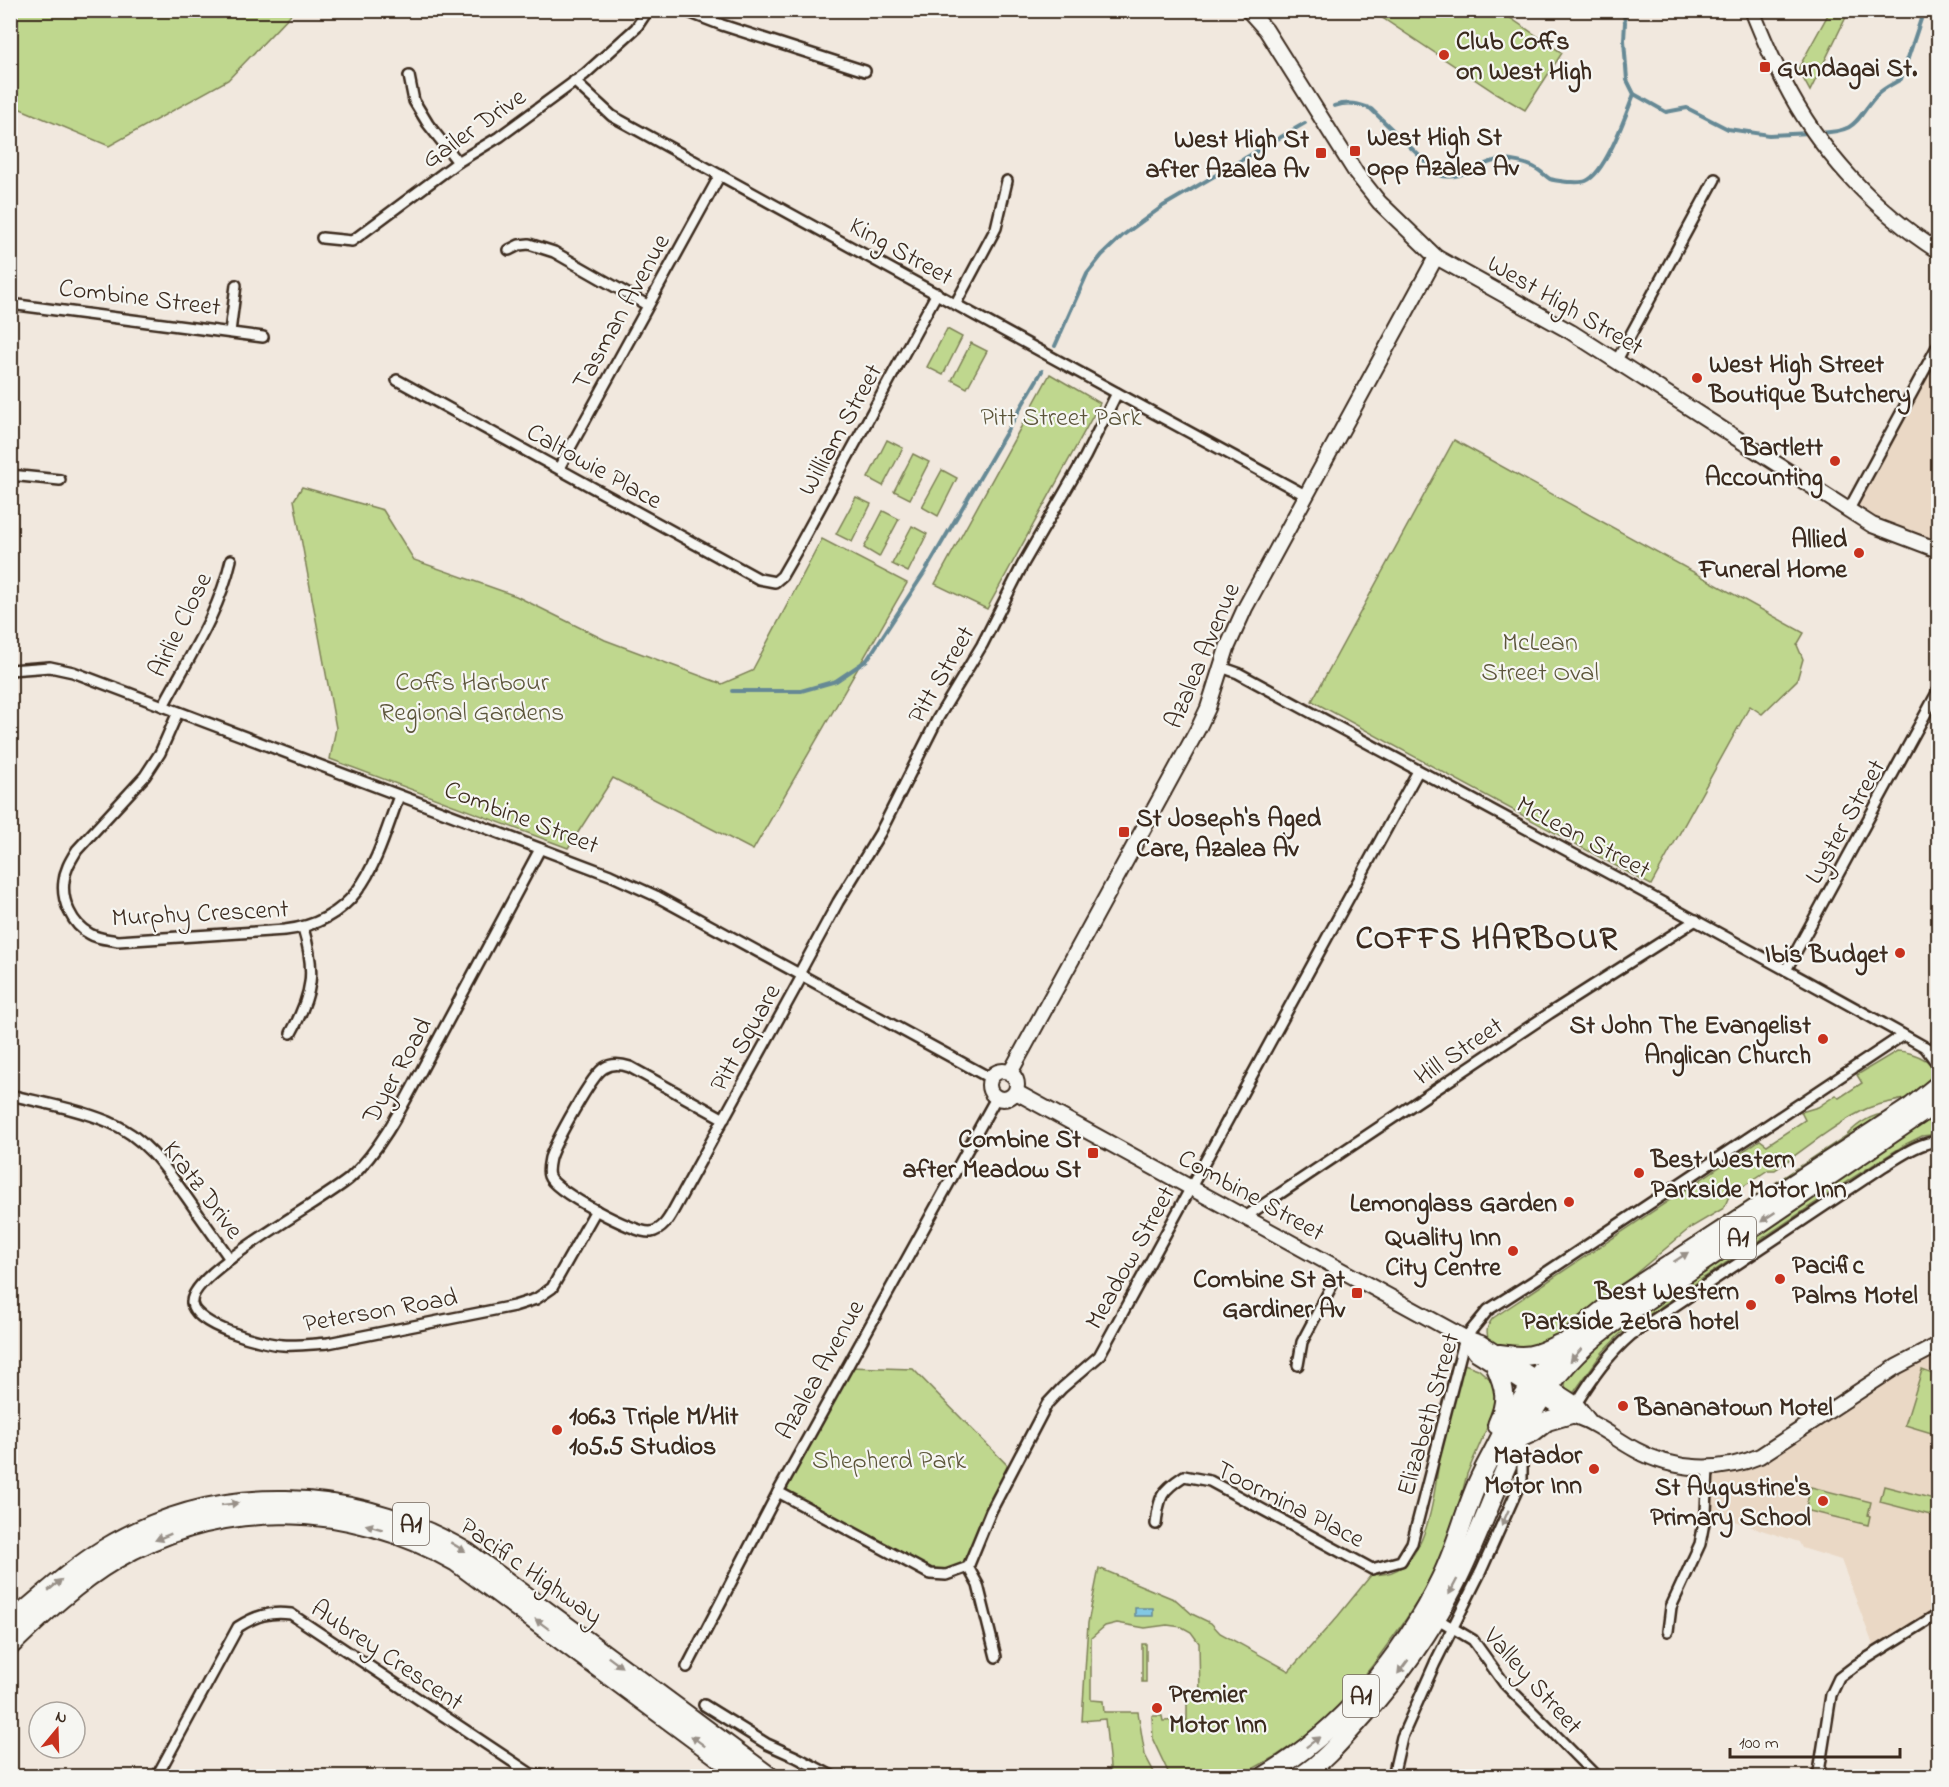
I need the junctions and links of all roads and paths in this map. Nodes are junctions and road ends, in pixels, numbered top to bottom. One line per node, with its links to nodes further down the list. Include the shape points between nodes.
1 (648, 10): 7 (street, via 628,36)
2 (683, 10): 5 (street)
3 (1248, 10): 15 (street, West High Street, via 1266,30 1356,173 1379,202)
4 (1752, 10): 14 (street, via 1785,84 1835,159 1874,202)
5 (865, 71)
6 (410, 76): 8 (street, via 414,101)
7 (574, 81): 8 (street, Gailer Drive); 9 (street, King Street, via 612,116)
8 (458, 162): 12 (street, Gailer Drive, via 352,241)
9 (720, 175): 17 (street, King Street); 20 (street, Tasman Avenue)
10 (1715, 179): 24 (street)
11 (1007, 182): 18 (street, via 996,228)
12 (322, 238)
13 (508, 250): 20 (street, via 529,244 554,252)
14 (1938, 251)
15 (1436, 257): 24 (street, West High Street); 30 (street, Azalea Avenue)
16 (236, 285): 21 (street)
17 (937, 293): 18 (street, King Street); 34 (street, William Street, via 797,550)
18 (956, 303): 26 (street, King Street)
19 (10, 304): 21 (street, Combine Street)
20 (647, 305): 27 (street, Tasman Avenue)
21 (230, 332): 22 (street, Combine Street)
22 (263, 337)
23 (1938, 345): 31 (street)
24 (1617, 360): 31 (street, West High Street)
25 (397, 380): 27 (street, Caltowie Place)
26 (1117, 393): 30 (street, King Street); 47 (street, Pitt Street)
27 (558, 468): 34 (street, Caltowie Place, via 759,579)
28 (10, 475): 29 (street)
29 (60, 480)
30 (1307, 496): 36 (street, Azalea Avenue, via 1245,608)
31 (1848, 511): 32 (street, West High Street, via 1872,525)
32 (1938, 550)
33 (231, 560): 39 (street, Airlie Close, via 218,603)
34 (775, 582)
35 (10, 665): 37 (street)
36 (1221, 668): 41 (street, McLean Street, via 1238,673); 53 (street, Azalea Avenue, via 1199,727)
37 (11, 670): 39 (street, Combine Street, via 60,668)
38 (1938, 691): 46 (street, Lyster Street)
39 (163, 706): 40 (street, Combine Street)
40 (178, 712): 42 (street, Combine Street); 45 (street, Murphy Crescent, via 145,776 77,850 69,864 64,881 68,911 88,934 118,941)
41 (1418, 771): 44 (street, McLean Street); 62 (street, Meadow Street)
42 (399, 796): 43 (street, Combine Street); 45 (street, Murphy Crescent, via 375,862 357,892 334,914)
43 (540, 849): 47 (street, Combine Street, via 656,896); 65 (street, Dyer Road, via 417,1078 367,1161 348,1180)
44 (1696, 920): 46 (street, McLean Street); 64 (street, Hill Street)
45 (303, 928): 48 (street, via 310,952 310,985)
46 (1786, 970): 49 (street, McLean Street)
47 (801, 975): 54 (street, Combine Street); 60 (street, Pitt Square)
48 (291, 1033)
49 (1903, 1035): 50 (street, McLean Street); 67 (street, Elizabeth Street, via 1488,1310)
50 (1925, 1047): 51 (street, McLean Street); 52 (street, McLean Street)
51 (1938, 1051)
52 (1938, 1065)
53 (1010, 1073): 54 (street, via 997,1072); 56 (street, via 1017,1082)
54 (990, 1078): 58 (street, via 989,1088)
55 (1938, 1085): 68 (highway, A1, one-way to 55, via 1616,1300 1911,1107)
56 (1016, 1092): 58 (street, via 1008,1099); 62 (street, Combine Street)
57 (10, 1095): 65 (street, Kratz Drive, via 88,1115 129,1132 162,1163)
58 (996, 1098): 77 (street, Azalea Avenue)
59 (1938, 1102): 72 (highway, A1, one-way to 72, via 1604,1329)
60 (723, 1119): 63 (street, Pitt Square, via 662,1227 654,1232 636,1230); 63 (street, Pitt Square, via 630,1067 604,1067 593,1079 548,1167 558,1188)
61 (1938, 1141): 73 (street, via 1928,1142 1884,1166 1631,1335 1614,1349)
62 (1191, 1188): 64 (street, Combine Street); 80 (street, Meadow Street, via 1099,1356 1047,1404 991,1511)
63 (596, 1210): 65 (street, Peterson Road, via 559,1278 536,1299 328,1343 262,1342 224,1329 197,1312 192,1300 194,1293)
64 (1245, 1217): 66 (street, Combine Street)
65 (230, 1259)
66 (1340, 1270): 67 (street, Combine Street); 71 (street, via 1302,1342)
67 (1465, 1338): 70 (street, Combine Street, via 1476,1353); 79 (street, Elizabeth Street, via 1412,1543)
68 (1566, 1341): 70 (highway, via 1541,1354); 72 (highway, A1)
69 (1938, 1345): 75 (street, Combine Street, via 1908,1359 1760,1456)
70 (1497, 1360): 72 (street, Combine Street); 76 (highway, via 1505,1400 1473,1478)
71 (1298, 1365)
72 (1539, 1387): 73 (street, Combine Street); 74 (highway, A1); 76 (highway, A1, via 1506,1427)
73 (1573, 1409): 74 (highway, via 1547,1420); 75 (street, Combine Street, via 1638,1451 1660,1460)
74 (1523, 1442): 82 (highway, A1, one-way to 82); 84 (street, one-way to 84, via 1522,1479)
75 (1708, 1468): 85 (street, via 1700,1544 1671,1607)
76 (1475, 1488): 97 (highway, A1, one-way to 76, via 1323,1734 1401,1646 1433,1594)
77 (778, 1492): 80 (street, via 930,1574 946,1575); 88 (street, Azalea Avenue)
78 (1156, 1524): 79 (street, Toormina Place, via 1157,1509 1166,1488 1184,1476 1210,1481 1372,1569)
79 (1401, 1561)
80 (968, 1567): 87 (street, via 978,1585)
81 (1938, 1614): 91 (street, via 1839,1678 1831,1695)
82 (1436, 1618): 84 (street, Valley Street); 98 (highway, A1, one-way to 98, via 1384,1693 1337,1745)
83 (10, 1623): 95 (highway, Pacific Highway / A1, one-way to 95, via 102,1550 182,1514 219,1505 275,1500 351,1506 412,1524 468,1553)
84 (1452, 1628): 99 (street, via 1402,1737); 100 (street, Valley Street, via 1473,1640 1504,1683)
85 (1668, 1631)
86 (10, 1646): 94 (highway, Pacific Highway / A1, one-way to 86, via 456,1562 432,1548 354,1521 305,1515 254,1515 201,1524 161,1537 92,1575)
87 (996, 1657)
88 (687, 1666)
89 (705, 1705): 96 (street, via 767,1744)
90 (531, 1775): 92 (street, Aubrey Crescent, via 291,1614 276,1612 238,1627); 93 (street, Aubrey Crescent)
91 (1820, 1775)
92 (157, 1776)
93 (542, 1776)
94 (744, 1776)
95 (768, 1776)
96 (832, 1776)
97 (1265, 1776)
98 (1301, 1776)
99 (1392, 1776)
100 (1596, 1776)

